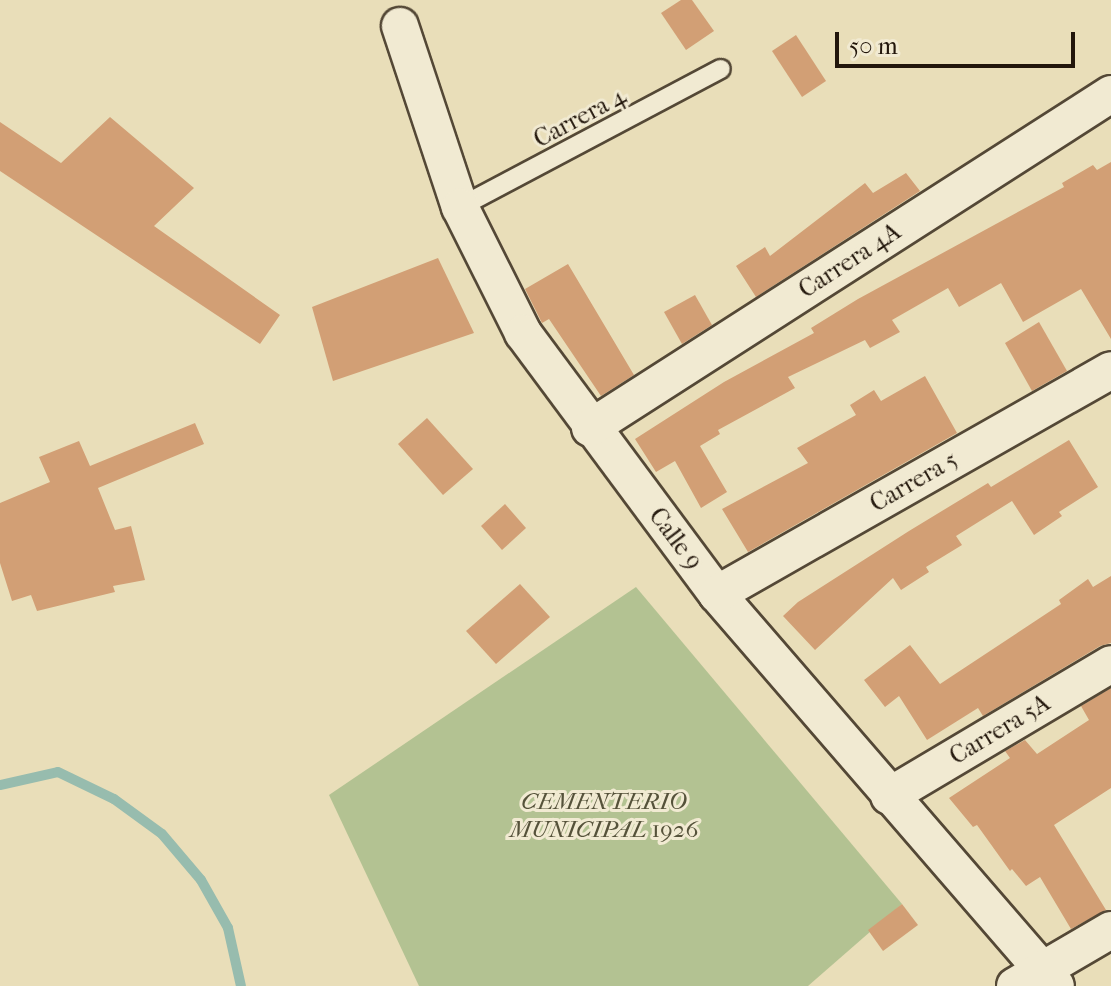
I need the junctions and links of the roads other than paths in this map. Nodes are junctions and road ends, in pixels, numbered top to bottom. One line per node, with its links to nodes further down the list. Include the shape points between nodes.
1 (400, 26): 4 (street, Calle 9)
2 (721, 69): 4 (lane, Carrera 4)
3 (1111, 94): 6 (street, Carrera 4A)
4 (460, 207): 6 (street, Calle 9, via 523,333)
5 (1111, 370): 7 (street, Carrera 5)
6 (590, 428): 7 (street, Calle 9)
7 (717, 594): 9 (street, Calle 9)
8 (1111, 664): 9 (street, Carrera 5A)
9 (889, 796): 11 (street, Calle 9)
10 (1111, 930): 11 (street)
11 (1037, 980)

